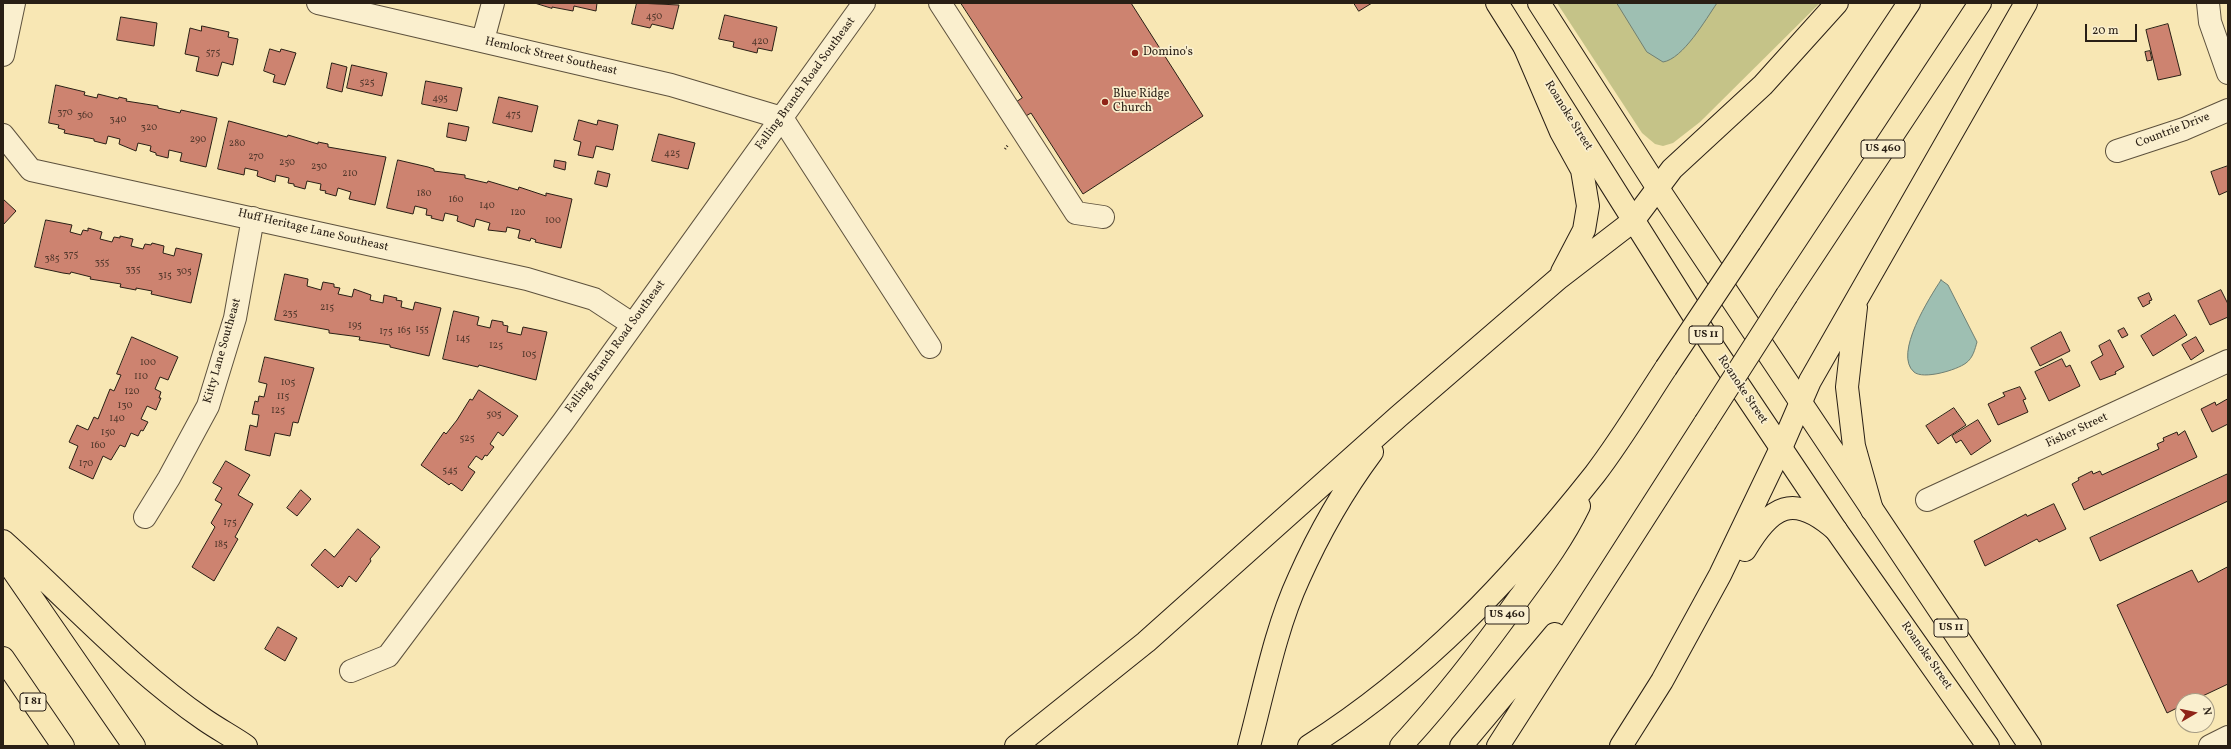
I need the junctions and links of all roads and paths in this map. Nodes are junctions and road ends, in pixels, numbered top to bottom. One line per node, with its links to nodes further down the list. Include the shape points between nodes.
1 (14, 3): 15 (street)
2 (318, 3): 13 (street, Hemlock Street Southeast)
3 (493, 3): 13 (street)
4 (864, 3): 18 (street, Falling Branch Road Southeast)
5 (940, 3): 22 (street, via 1076,213)
6 (1497, 3): 14 (main road, Roanoke Street / US 11)
7 (1539, 3): 21 (main road, US 11)
8 (1837, 3): 21 (main road, via 1763,85 1672,169)
9 (1909, 3): 33 (main road, US 460, bridge)
10 (1980, 3): 39 (main road, US 460, bridge)
11 (2026, 3): 26 (main road)
12 (2208, 3): 16 (street, via 2210,22)
13 (483, 40): 18 (street, Hemlock Street Southeast, via 672,85)
14 (1525, 48): 24 (main road, Roanoke Street / US 11); 25 (main road, via 1561,132 1582,170 1588,206 1584,230)
15 (3, 55)
16 (2228, 73)
17 (2228, 110): 20 (street, Countrie Drive, via 2184,129)
18 (782, 118): 27 (street, Falling Branch Road Southeast); 28 (street)
19 (3, 135): 23 (street, Huff Heritage Lane Southeast, via 31,170)
20 (2117, 151)
21 (1658, 187): 24 (main road); 30 (main road, US 11)
22 (1103, 217)
23 (253, 218): 27 (street, Huff Heritage Lane Southeast, via 527,279 594,298); 36 (street, Kitty Lane Southeast, via 235,318 208,406)
24 (1633, 221): 25 (main road); 32 (main road, Roanoke Street / US 11)
25 (1559, 278): 31 (main road)
26 (1858, 295): 30 (main road); 35 (main road, via 1847,387 1854,446)
27 (632, 324): 43 (street, Falling Branch Road Southeast, via 563,422 388,656)
28 (930, 348)
29 (2228, 361): 34 (street, Fisher Street)
30 (1800, 402): 32 (main road); 35 (main road, US 11)
31 (1399, 416): 49 (main road, via 1146,642); 50 (main road, via 1344,491 1298,578 1280,629)
32 (1781, 448): 37 (main road, Roanoke Street / US 11); 41 (main road)
33 (1596, 472): 51 (main road, via 1512,573 1460,628 1406,676 1347,722); 52 (main road, US 460, via 1565,534 1501,624 1428,717)
34 (1927, 500)
35 (1872, 510): 58 (main road, US 11)
36 (145, 517)
37 (1836, 530): 41 (main road, via 1816,514 1806,510 1789,508 1781,511 1763,522 1736,561); 44 (main road, Roanoke Street / US 11)
38 (3, 541): 48 (main road, via 160,685 205,720)
39 (1628, 542): 53 (main road, US 460, via 1523,674); 54 (main road, US 460)
40 (3, 556): 47 (main road)
41 (1720, 575): 55 (main road, via 1662,681)
42 (3, 658): 46 (main road, I 81)
43 (351, 671)
44 (1948, 689): 56 (main road, Roanoke Street / US 11); 57 (main road, via 1974,705)
45 (2228, 737): 59 (street)
46 (63, 746)
47 (134, 746)
48 (246, 746)
49 (1016, 746)
50 (1249, 746)
51 (1309, 746)
52 (1401, 746)
53 (1461, 746)
54 (1498, 746)
55 (1621, 746)
56 (1988, 746)
57 (2005, 746)
58 (2030, 746)
59 (2210, 746)

